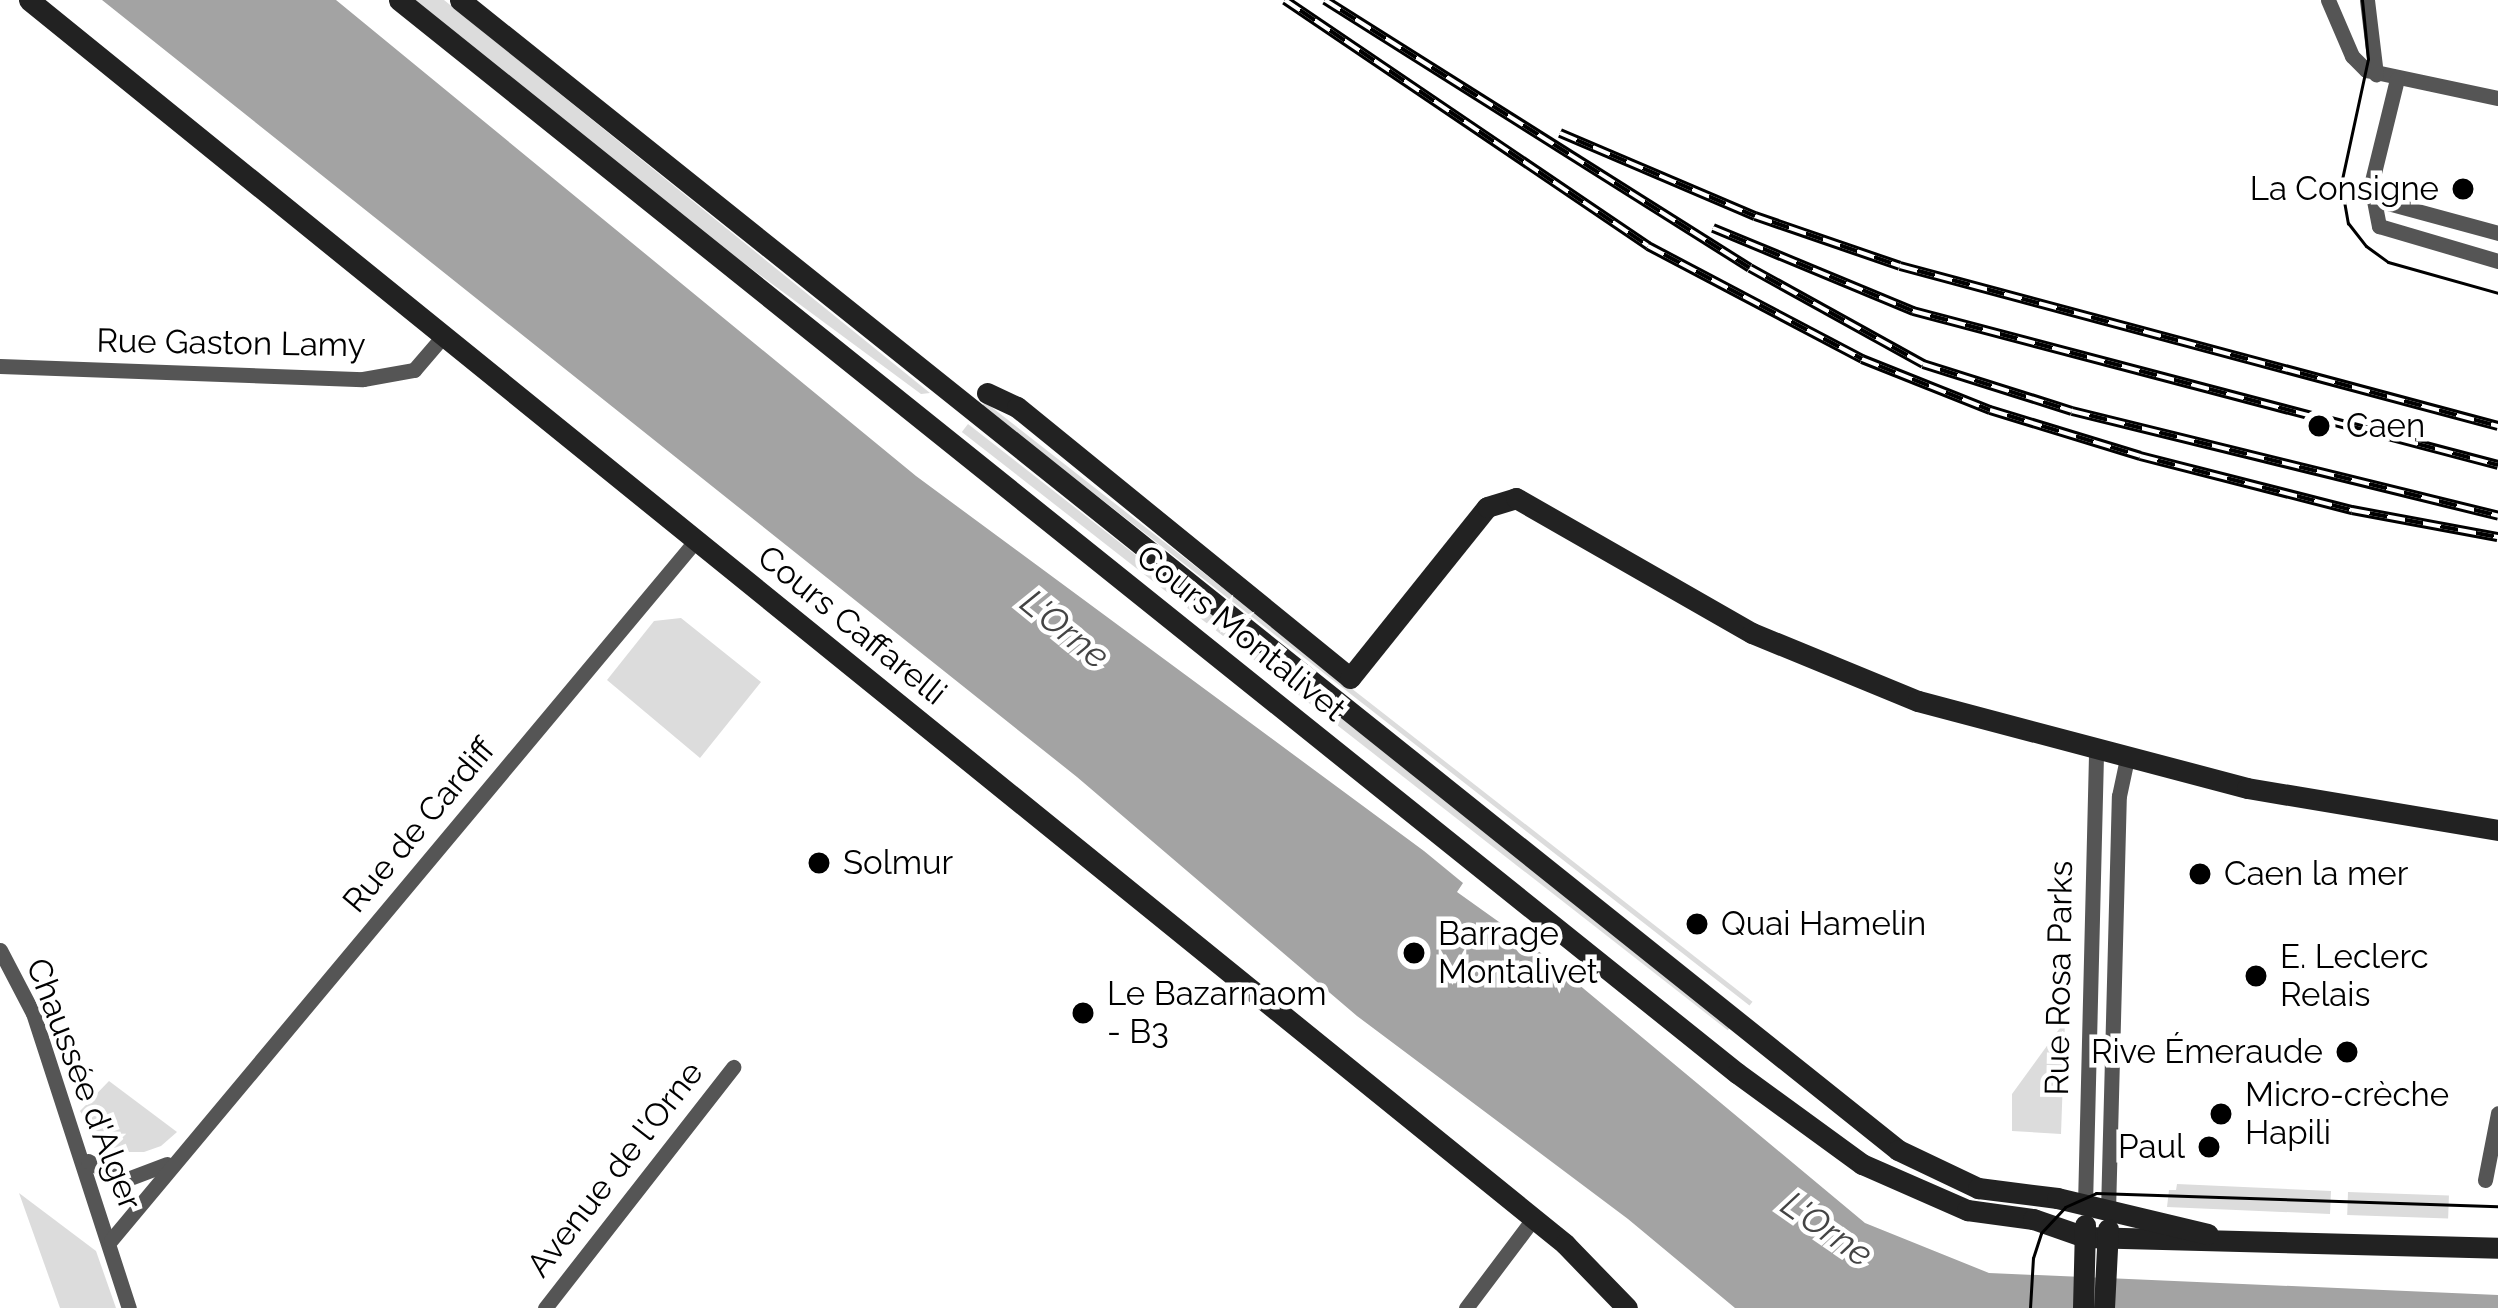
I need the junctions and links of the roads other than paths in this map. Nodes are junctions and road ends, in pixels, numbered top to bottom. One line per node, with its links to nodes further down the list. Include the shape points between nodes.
1 (29, 0): 12 (main road, Cours Caffarelli)
2 (399, 0): 29 (main road, Cours Montalivet, via 1801,1123 1862,1164 1945,1203)
3 (460, 0): 25 (main road, Cours Montalivet, via 1898,1150 1978,1188)
4 (2328, 0): 6 (street, via 2351,56)
5 (2366, 0): 6 (street)
6 (2376, 74): 7 (street)
7 (2398, 80): 8 (street, via 2410,76); 9 (street)
8 (2498, 98)
9 (2373, 199): 10 (street); 11 (street, via 2379,226)
10 (2498, 233)
11 (2498, 261)
12 (444, 335): 13 (street, Rue Gaston Lamy, via 414,370 363,379); 15 (main road, Cours Caffarelli)
13 (0, 366)
14 (987, 393): 16 (main road, Cours Montalivet, via 1017,407 1350,678 1487,507 1516,498 1682,596 1808,658 1940,708)
15 (696, 540): 22 (street, Rue de Cardiff); 27 (main road, Cours Caffarelli)
16 (2096, 751): 17 (main road); 25 (street, Rue Rosa Parks)
17 (2127, 759): 18 (main road, via 2325,805); 26 (street, Rue Rosa Parks, via 2119,796)
18 (2498, 830)
19 (0, 950): 23 (street, Chaussée d'Alger, via 32,1013)
20 (733, 1066): 34 (street, Avenue de l'Orne)
21 (2498, 1113): 24 (street)
22 (188, 1148): 23 (street, Rue de Cardiff, via 151,1174 122,1181 92,1167); 30 (street, Rue de Cardiff)
23 (80, 1151): 30 (street, Chaussée d'Alger)
24 (2485, 1180)
25 (2085, 1205): 26 (main road, Cours Montalivet); 29 (main road)
26 (2108, 1211): 28 (main road, Cours Montalivet); 29 (main road)
27 (1533, 1219): 35 (street); 36 (main road, Cours Caffarelli)
28 (2220, 1237): 29 (main road, Cours Montalivet); 31 (main road)
29 (2096, 1238): 32 (main road)
30 (111, 1240): 33 (street, Chaussée d'Alger)
31 (2498, 1248)
32 (2095, 1279): 37 (main road); 38 (main road)
33 (129, 1308)
34 (544, 1308)
35 (1466, 1308)
36 (1627, 1308)
37 (2083, 1308)
38 (2104, 1308)

